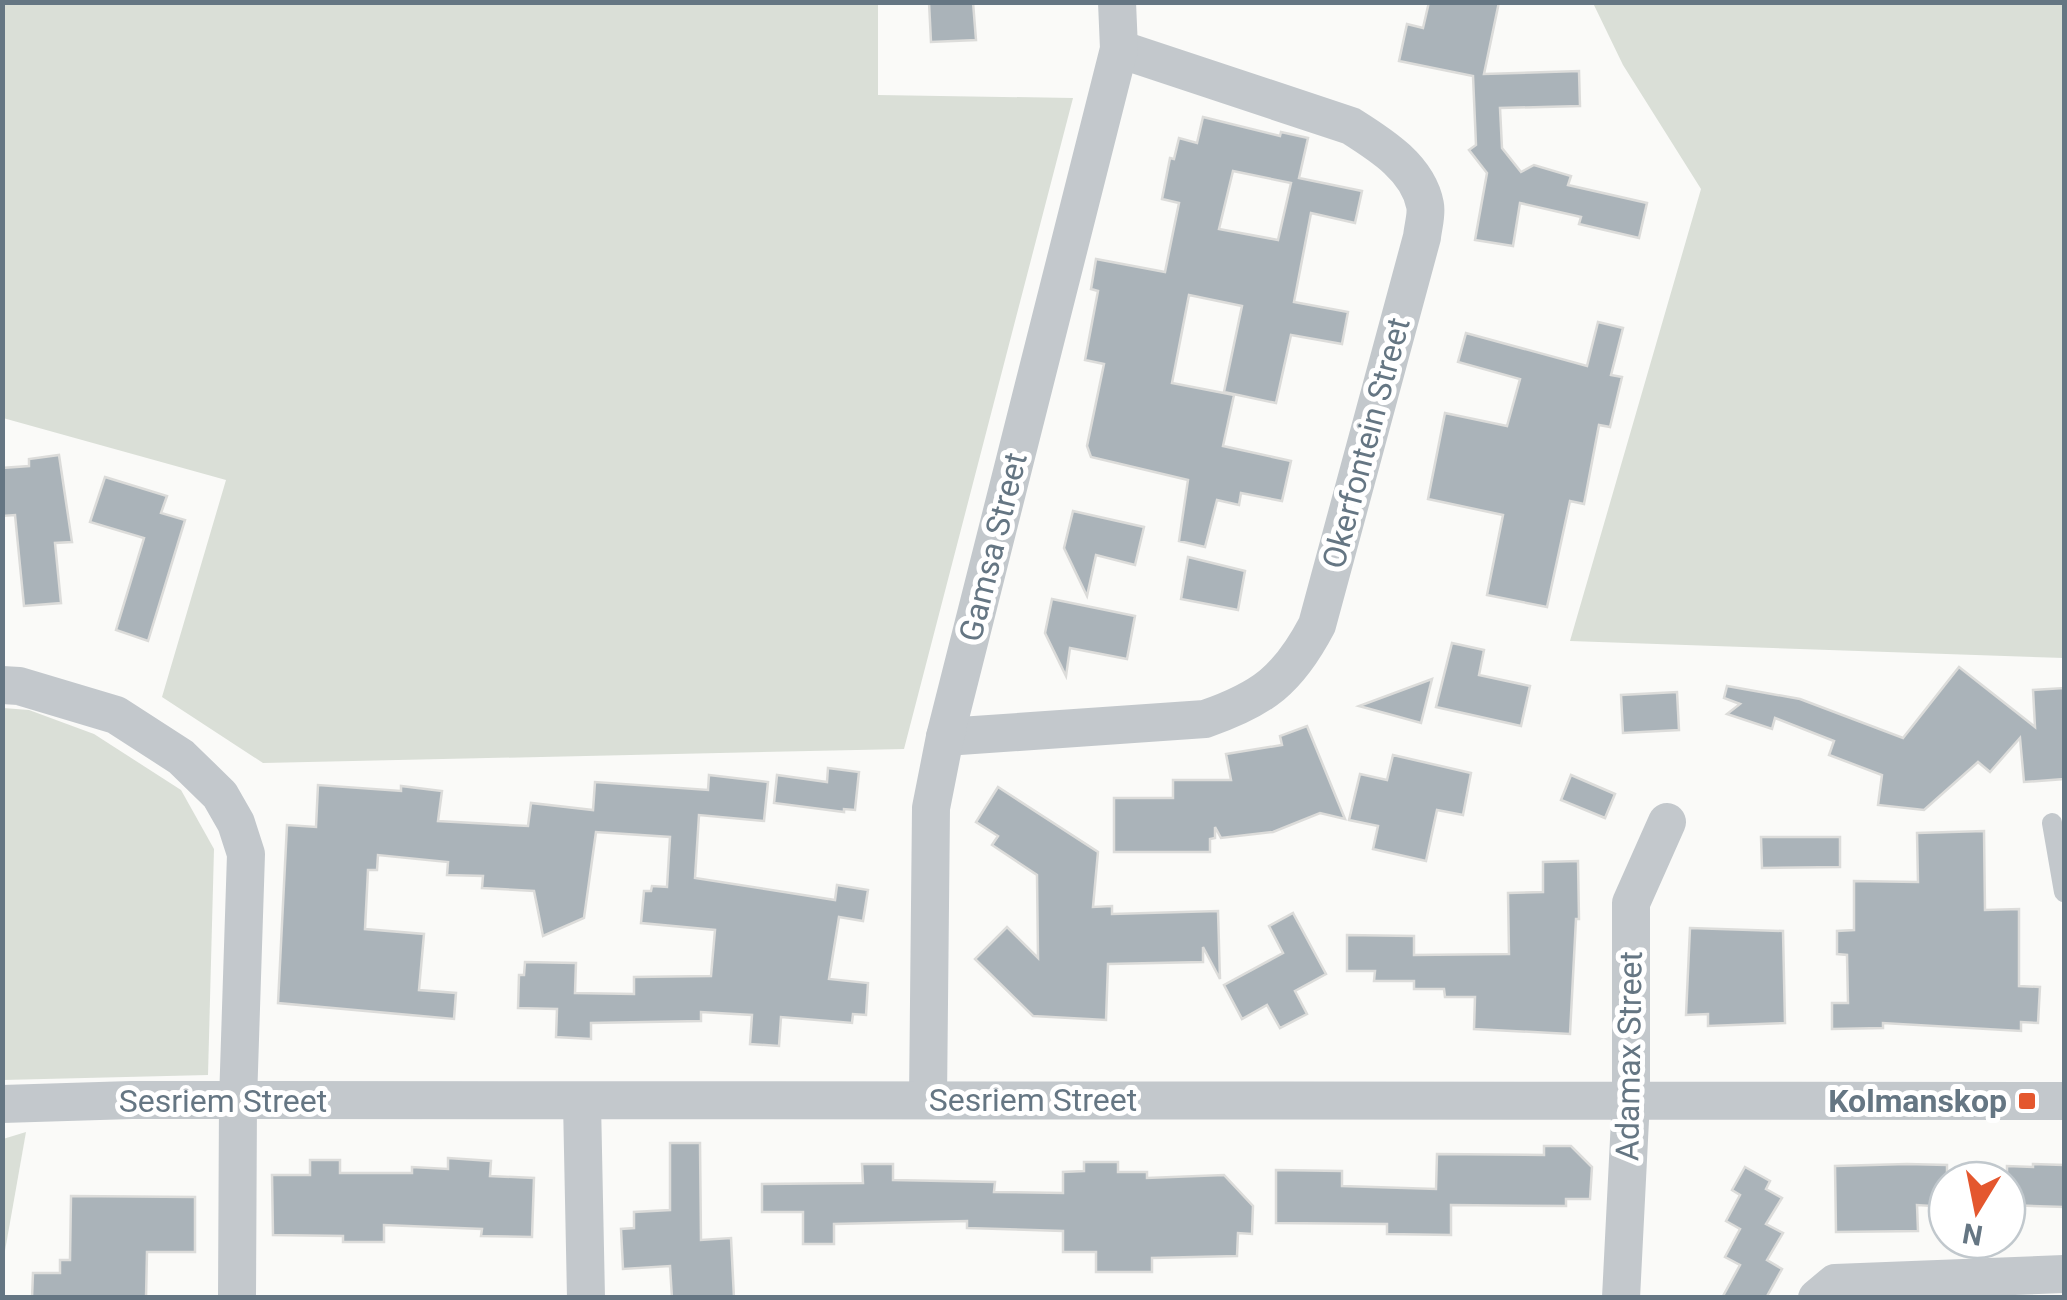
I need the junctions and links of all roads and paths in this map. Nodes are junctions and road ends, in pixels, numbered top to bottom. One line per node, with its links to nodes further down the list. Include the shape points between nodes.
1 (1117, 2): 2 (street, Gamsa Street)
2 (1119, 49): 4 (street, Gamsa Street); 4 (street, Okerfontein Street, via 1352,126 1411,175 1426,206 1422,237 1317,626 1272,688 1205,719)
3 (2, 685): 11 (street, via 116,716 181,757 220,795 236,823 246,854)
4 (945, 737): 8 (street, Gamsa Street, via 932,808)
5 (1667, 822): 9 (street, Adamax Street, via 1630,903)
6 (2052, 823): 7 (lane)
7 (2064, 892)
8 (928, 1100): 9 (street, Sesriem Street); 12 (street, Sesriem Street)
9 (1631, 1100): 10 (street, Sesriem Street); 17 (street, Adamax Street)
10 (2064, 1100)
11 (238, 1101): 12 (street, Sesriem Street); 13 (street, Sesriem Street); 15 (street)
12 (582, 1102): 16 (street)
13 (2, 1104)
14 (2064, 1274): 18 (street, via 1834,1282)
15 (237, 1298)
16 (586, 1298)
17 (1622, 1298)
18 (1817, 1298)

